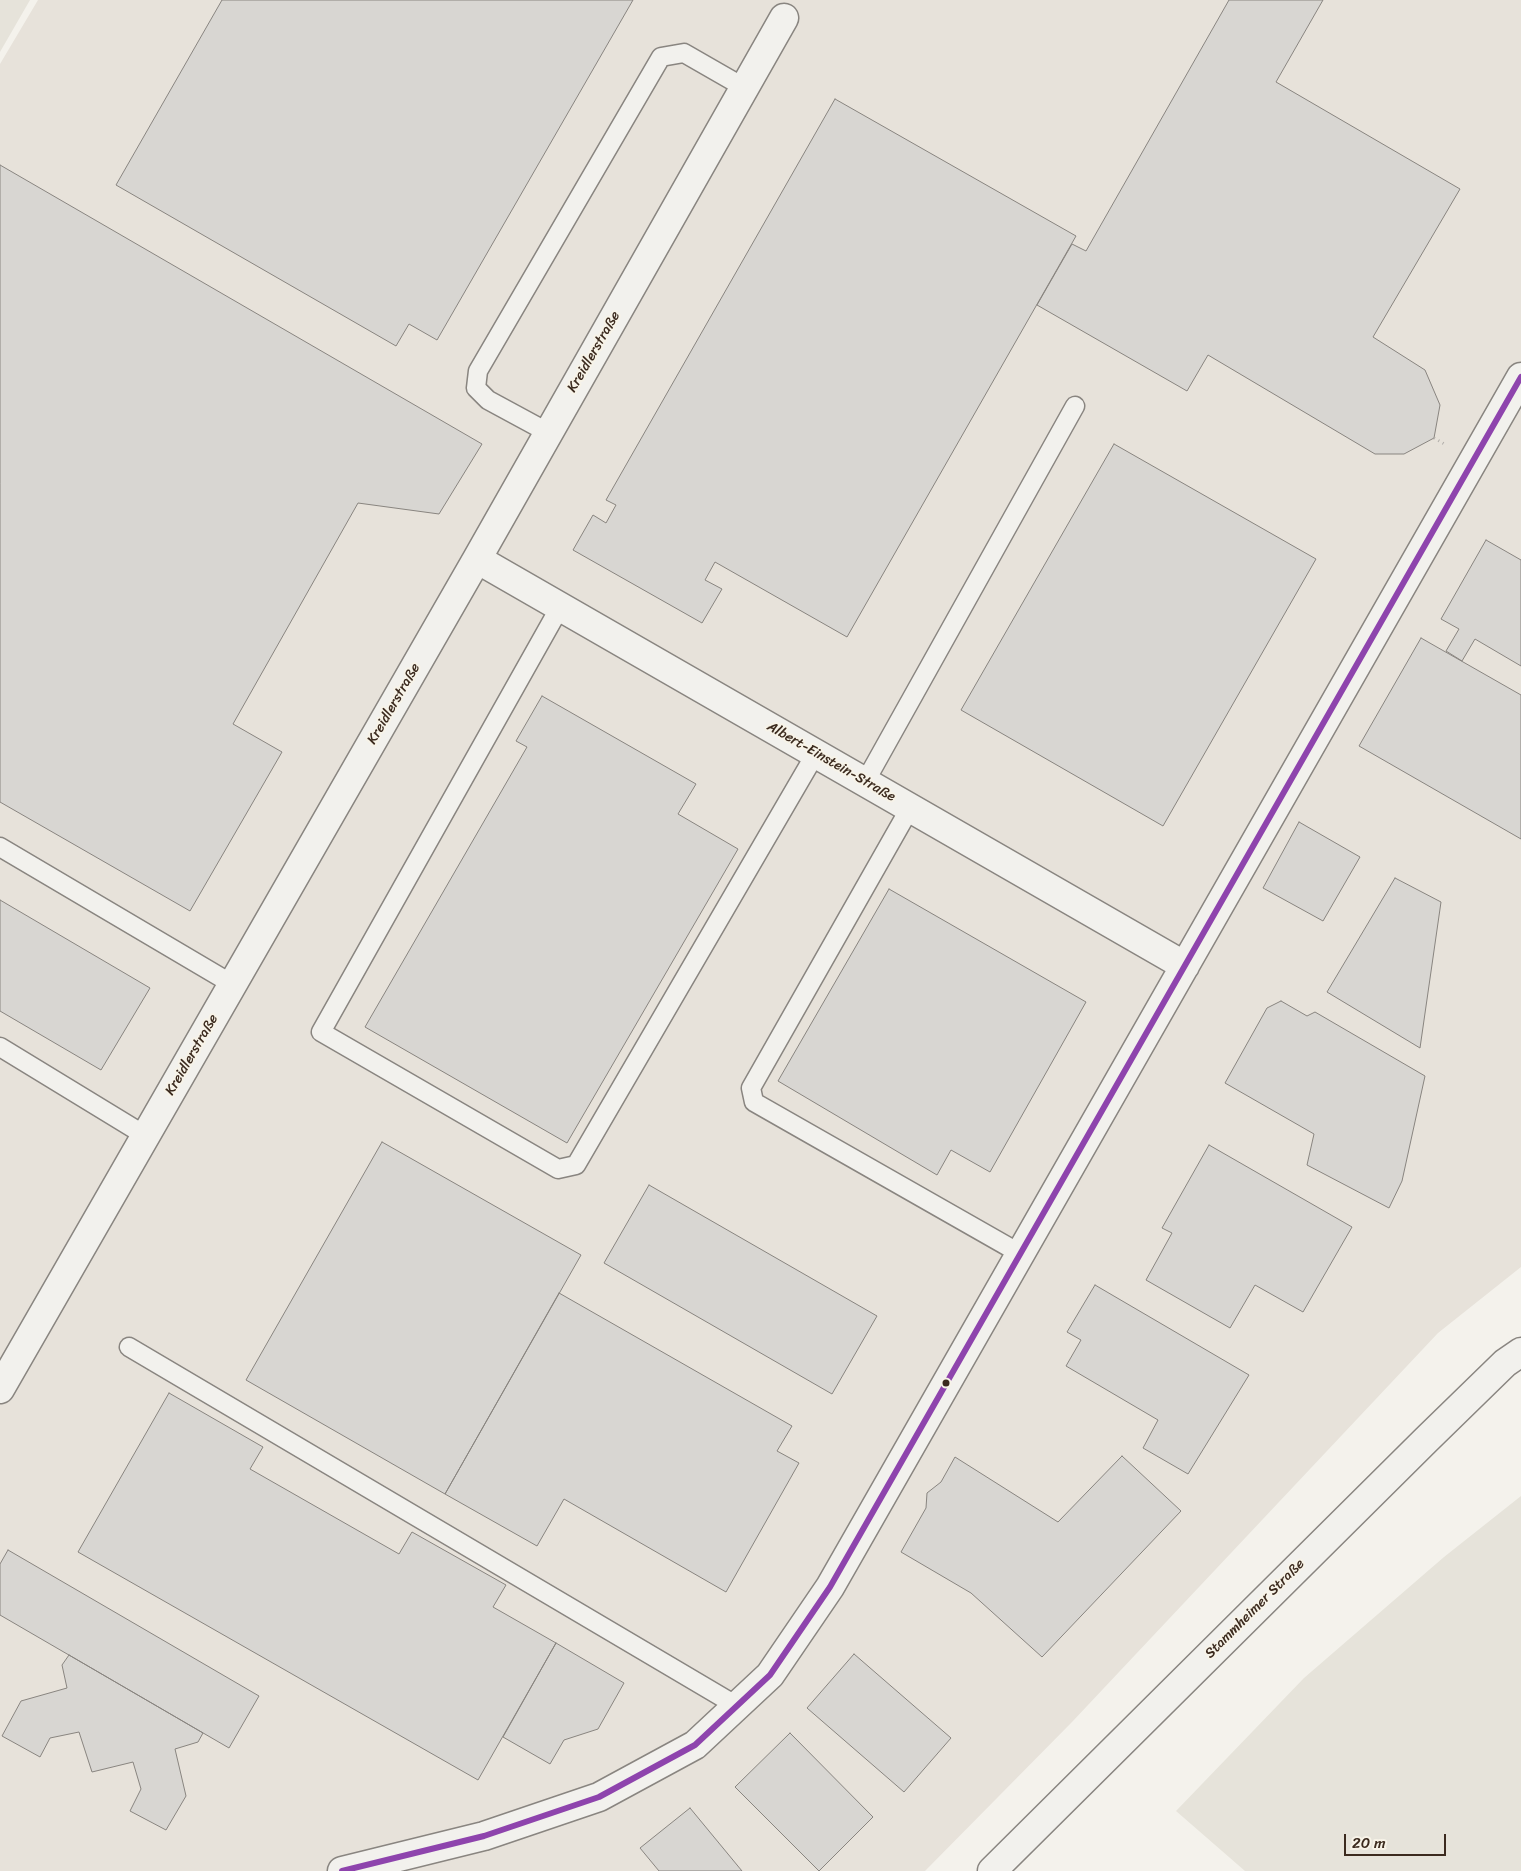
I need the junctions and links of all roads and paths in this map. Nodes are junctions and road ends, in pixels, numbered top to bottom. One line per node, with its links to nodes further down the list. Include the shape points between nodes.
1 (784, 18): 2 (street, Kreidlerstraße)
2 (745, 88): 5 (street, Kreidlerstraße); 5 (lane, via 684,53 661,57 478,371 476,388 488,400)
3 (1521, 377): 12 (street)
4 (1075, 406): 9 (lane)
5 (548, 433): 6 (street, Kreidlerstraße)
6 (477, 559): 7 (street, Albert-Einstein-Straße); 13 (street, Kreidlerstraße)
7 (560, 606): 8 (street, Albert-Einstein-Straße); 8 (lane, via 321,1032 558,1168 576,1165)
8 (816, 753): 9 (street, Albert-Einstein-Straße)
9 (865, 782): 10 (street, Albert-Einstein-Straße)
10 (910, 808): 12 (street, Albert-Einstein-Straße); 16 (lane, via 751,1088 752,1095 754,1102)
11 (0, 847): 13 (lane)
12 (1185, 966): 16 (street)
13 (232, 984): 15 (street, Kreidlerstraße)
14 (0, 1046): 15 (lane)
15 (146, 1136): 19 (street, Kreidlerstraße)
16 (1021, 1254): 20 (street, via 830,1587 770,1675)
17 (129, 1347): 20 (lane)
18 (1521, 1352): 22 (street, Stammheimer Straße, via 1505,1362)
19 (0, 1389)
20 (737, 1706): 21 (street, via 695,1745 599,1797 484,1836)
21 (342, 1871)
22 (992, 1871)

